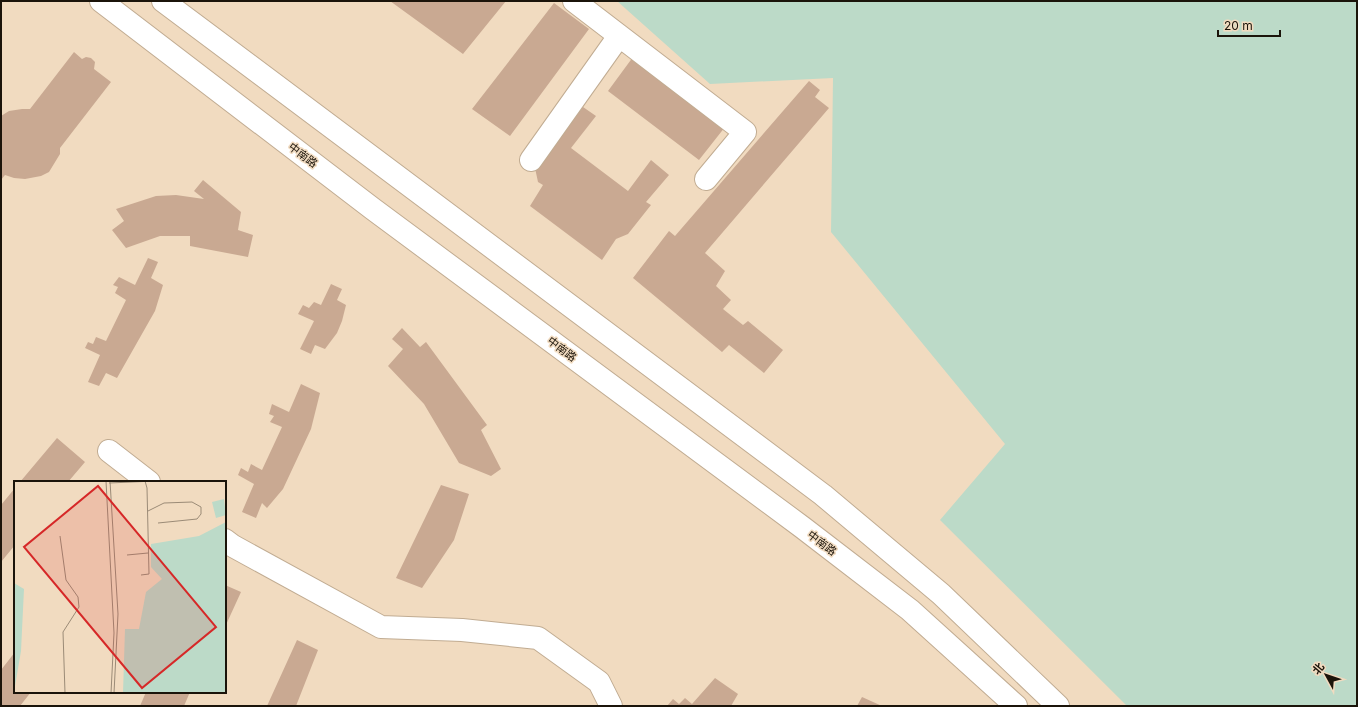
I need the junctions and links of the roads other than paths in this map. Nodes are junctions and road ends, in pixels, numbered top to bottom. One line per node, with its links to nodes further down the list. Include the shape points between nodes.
1 (101, 1): 11 (main road, 中南路, via 373,209 910,610)
2 (163, 1): 12 (main road, via 823,495 940,594)
3 (574, 1): 4 (main road)
4 (619, 36): 5 (main road); 6 (main road, via 744,132)
5 (531, 160)
6 (706, 179)
7 (109, 451): 8 (main road)
8 (148, 481)
9 (226, 541): 10 (main road, via 381,627 462,630 538,638 599,682)
10 (611, 706)
11 (1016, 706)
12 (1058, 706)

